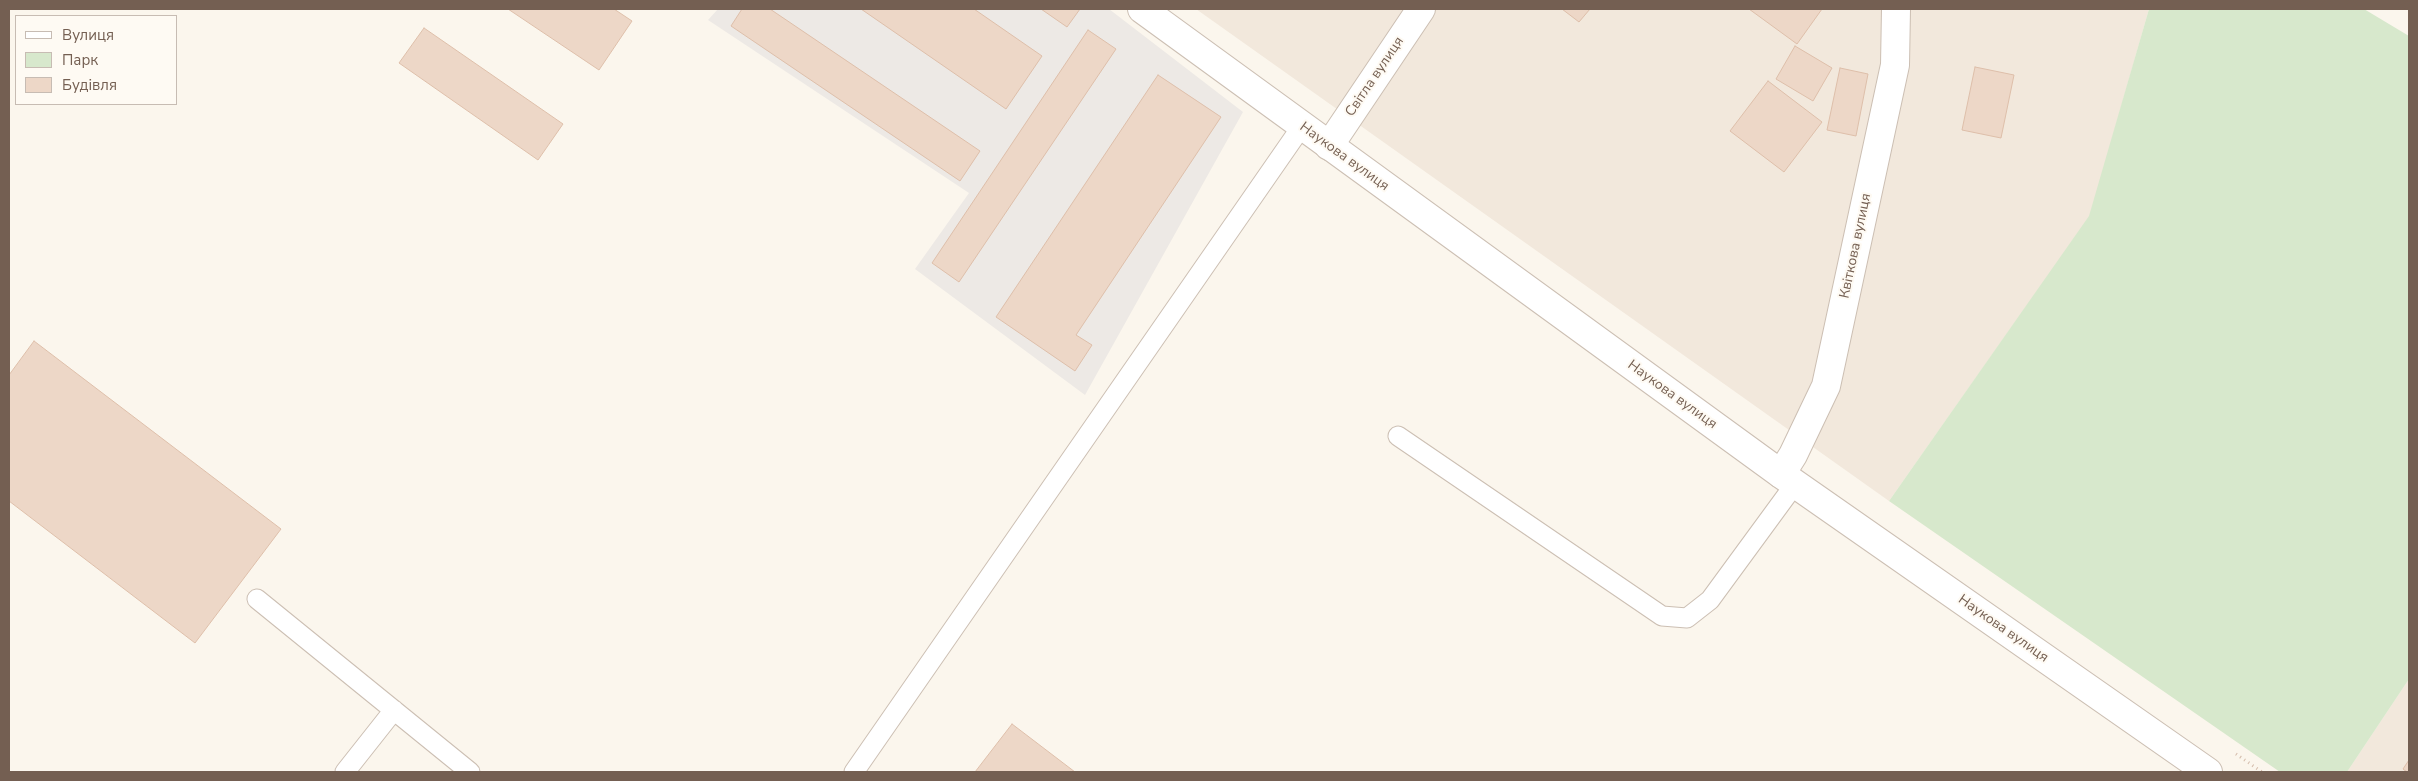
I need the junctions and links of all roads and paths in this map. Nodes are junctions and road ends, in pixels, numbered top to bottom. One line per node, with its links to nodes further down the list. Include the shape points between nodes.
1 (1142, 9): 4 (street, Наукова вулиця)
2 (1421, 9): 5 (street, Світла вулиця)
3 (1896, 9): 7 (street, Квіткова вулиця, via 1895,65 1826,386 1793,455)
4 (1302, 126): 5 (street, Наукова вулиця); 12 (lane)
5 (1329, 146): 7 (street, Наукова вулиця)
6 (1398, 436): 7 (lane, via 1662,616 1687,618 1710,600)
7 (1788, 479): 13 (street, Наукова вулиця)
8 (257, 599): 9 (lane)
9 (394, 710): 10 (lane); 11 (lane)
10 (345, 772)
11 (470, 772)
12 (854, 772)
13 (2208, 772)

